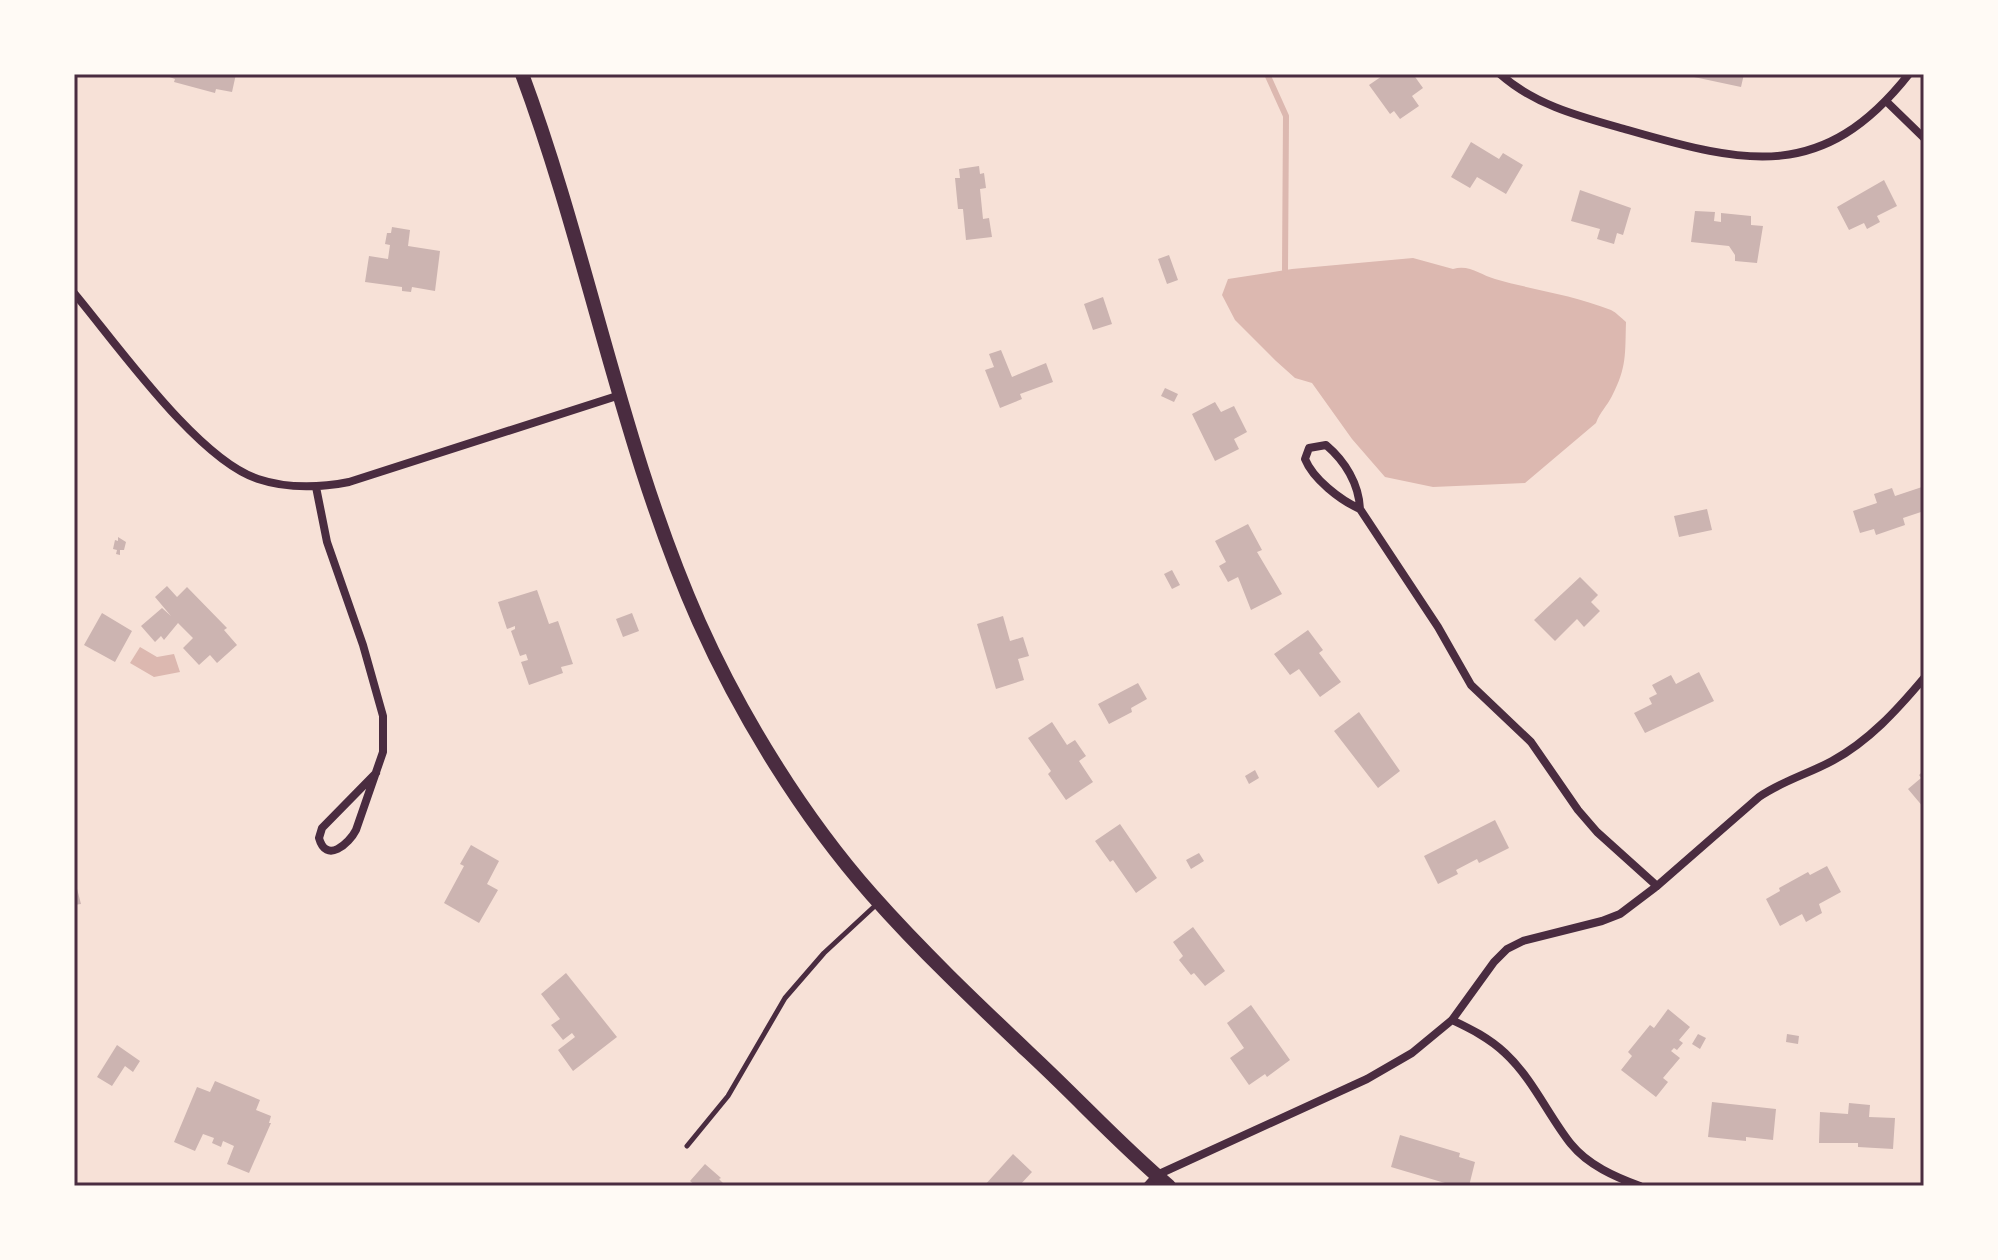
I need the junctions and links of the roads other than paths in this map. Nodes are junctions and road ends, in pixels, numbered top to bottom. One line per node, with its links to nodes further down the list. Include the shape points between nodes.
1 (522, 74): 7 (main road)
2 (1500, 74): 4 (street, via 1562,111 1698,150 1752,158 1782,157 1824,143 1865,122)
3 (1909, 74): 4 (street)
4 (1887, 102): 5 (street)
5 (1924, 138)
6 (74, 293): 8 (street, via 209,449 256,479)
7 (620, 395): 8 (street, via 349,482); 13 (main road, via 659,520 720,664 775,762)
8 (316, 487): 11 (street, via 327,542 383,716 383,752)
9 (1360, 509): 9 (street, via 1357,490 1341,460 1326,445 1309,448 1305,459 1312,471); 12 (street, via 1471,685 1531,742 1597,832)
10 (1924, 678): 12 (street, via 1872,733 1828,763 1759,797)
11 (376, 773): 11 (street, via 352,839 339,850 324,848 322,828)
12 (1657, 886): 14 (street, via 1620,914 1507,949)
13 (878, 902): 15 (lane, via 785,998 728,1096); 16 (main road)
14 (1452, 1020): 16 (street, via 1412,1053 1367,1079); 18 (street, via 1505,1053 1582,1155)
15 (687, 1146)
16 (1152, 1181): 17 (main road)
17 (1169, 1186)
18 (1640, 1186)

